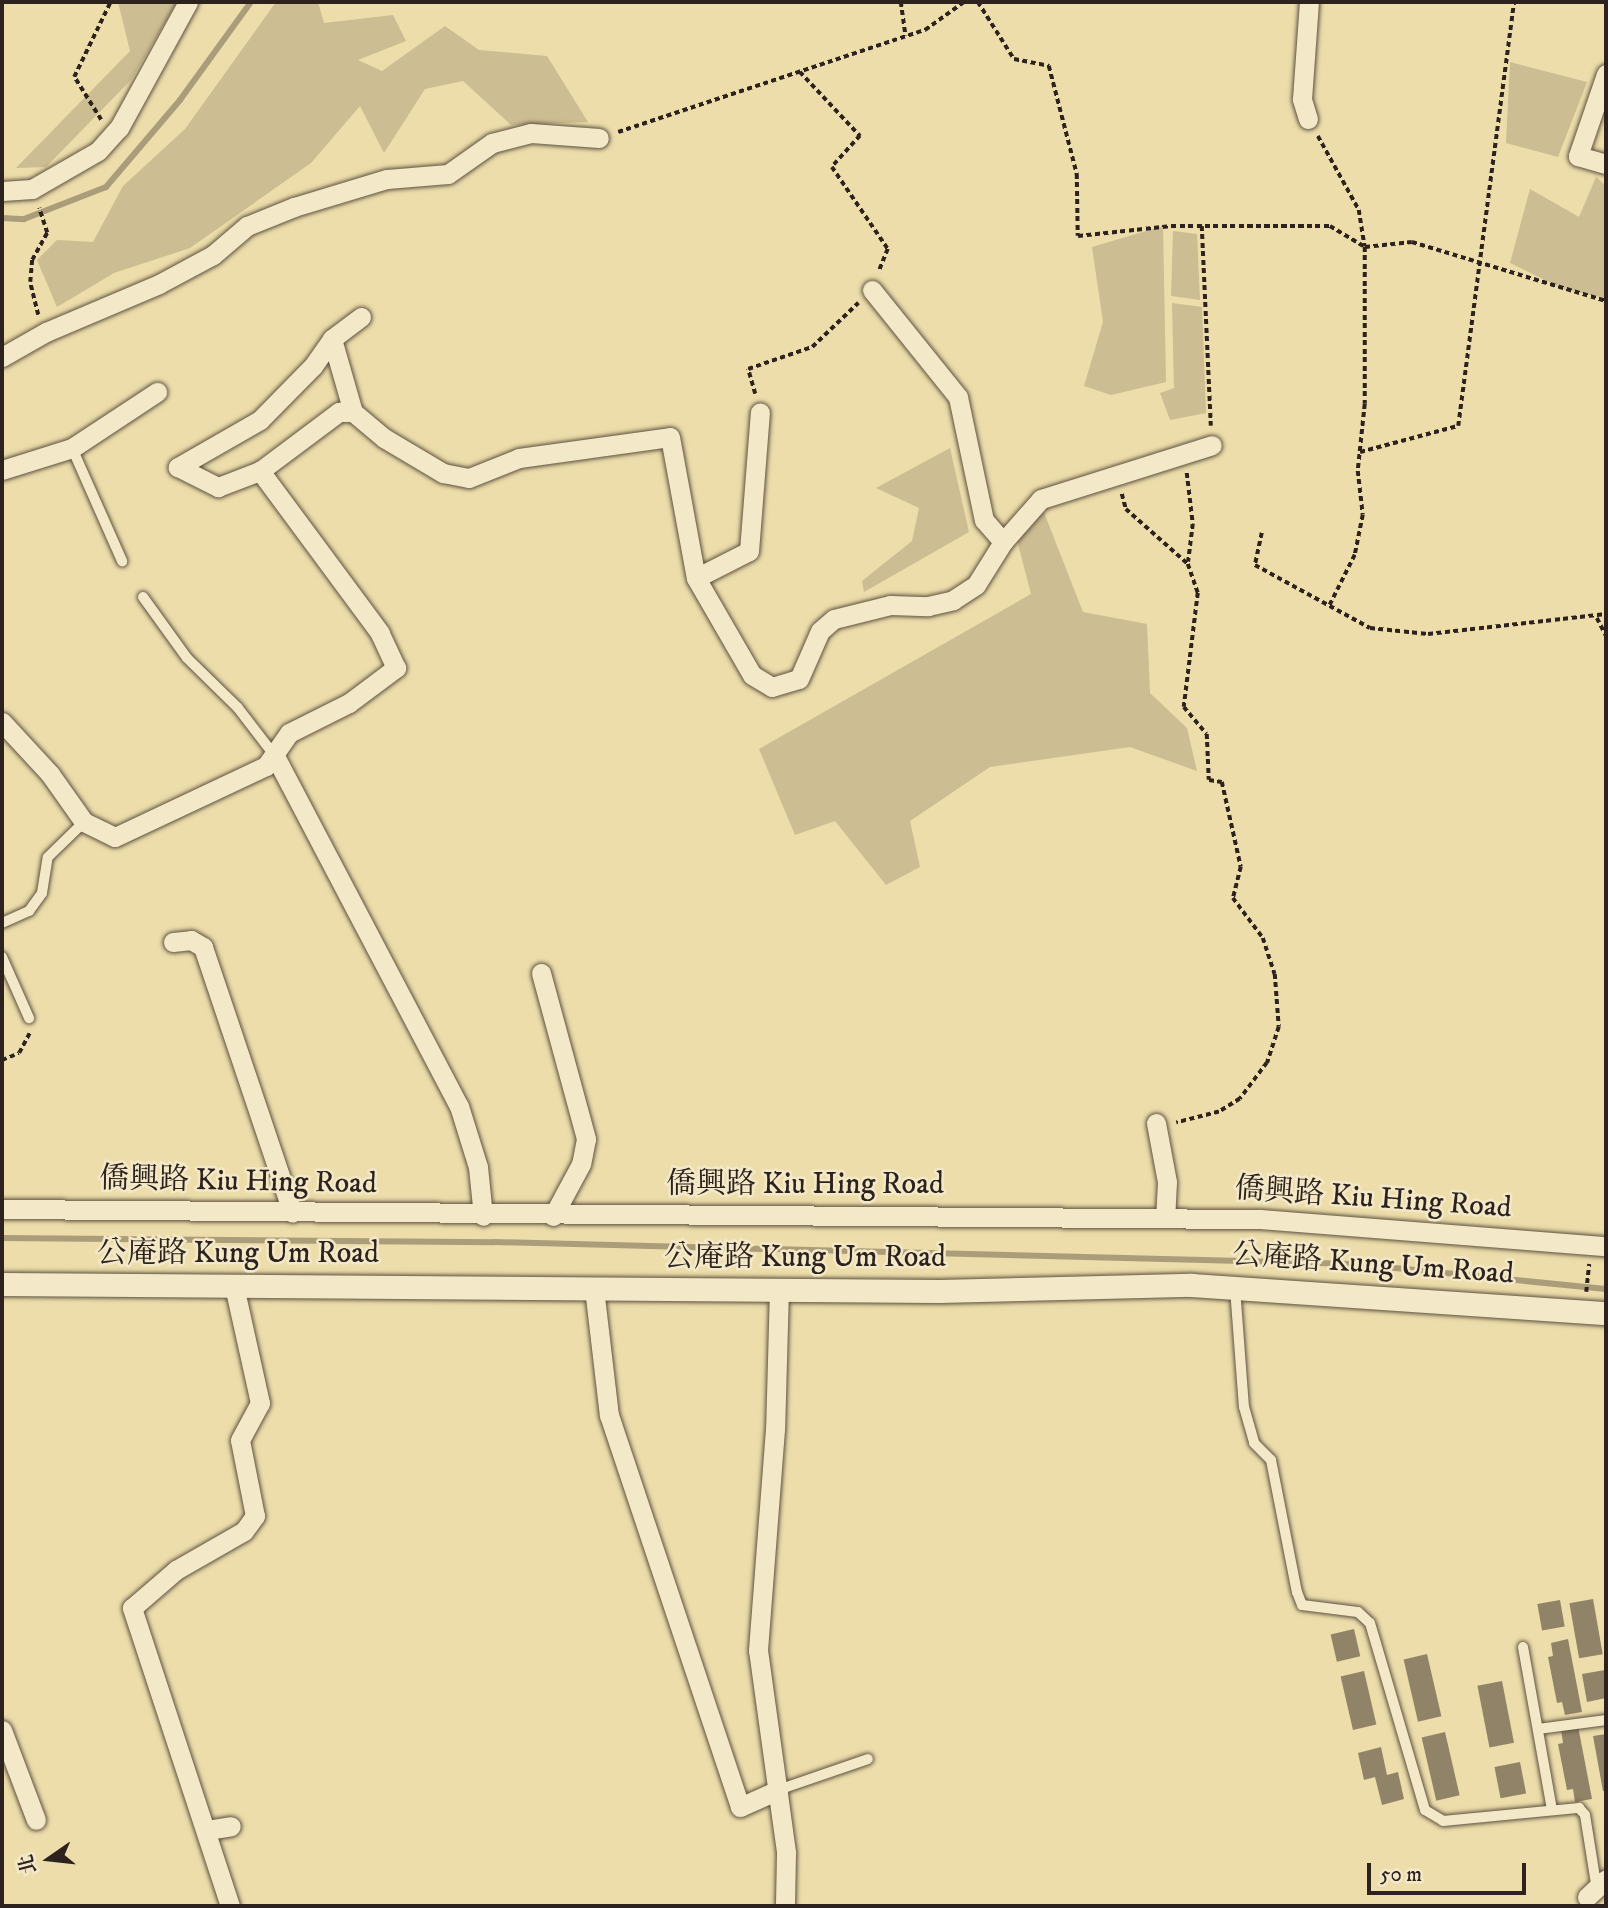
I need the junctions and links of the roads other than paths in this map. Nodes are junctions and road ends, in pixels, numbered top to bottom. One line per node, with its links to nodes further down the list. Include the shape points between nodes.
1 (188, 2): 7 (street, via 111,137 69,170 32,189)
2 (1309, 2): 4 (street, via 1302,99)
3 (1606, 74): 6 (street, via 1578,156)
4 (1308, 119)
5 (599, 138): 11 (street, via 531,133 492,143 448,174 387,179 294,206 247,226 213,255 159,284 46,332)
6 (1606, 164)
7 (2, 191)
8 (872, 290): 19 (street, via 958,397 984,520)
9 (361, 317): 10 (street)
10 (332, 339): 13 (street); 18 (street, via 313,366 260,420 178,467 218,487)
11 (2, 357)
12 (157, 392): 16 (street)
13 (354, 412): 18 (street, via 339,412); 21 (street, via 384,438 443,473 469,478 519,458 670,437)
14 (760, 412): 21 (street, via 749,551)
15 (1212, 445): 19 (street, via 1041,499)
16 (72, 449): 17 (street); 20 (lane)
17 (2, 470)
18 (260, 471): 24 (street, via 380,633 396,668 373,688 289,733)
19 (1003, 542): 21 (street, via 976,585 953,600 890,605 834,619 821,631 799,679 772,687 752,674)
20 (122, 561)
21 (696, 579)
22 (143, 597): 24 (lane, via 187,657 238,708)
23 (2, 722): 25 (street, via 50,774)
24 (275, 756): 25 (street, via 266,766 115,836 97,833); 34 (street, via 459,1106 478,1167)
25 (84, 822): 26 (lane, via 48,857 42,893 29,911)
26 (2, 923)
27 (173, 942): 33 (street, via 191,940 203,947)
28 (2, 957): 30 (lane)
29 (541, 973): 35 (street, via 586,1139 577,1173)
30 (29, 1018)
31 (1156, 1123): 36 (street, via 1167,1182)
32 (2, 1209): 33 (street, 僑興路 Kiu Hing Road)
33 (292, 1212): 34 (street, 僑興路 Kiu Hing Road)
34 (483, 1216): 35 (street, 僑興路 Kiu Hing Road)
35 (553, 1216): 36 (street, 僑興路 Kiu Hing Road)
36 (1165, 1218): 37 (street, 僑興路 Kiu Hing Road, via 1260,1219)
37 (1606, 1246)
38 (2, 1284): 39 (street, 公庵路 Kung Um Road)
39 (234, 1286): 40 (street, 公庵路 Kung Um Road); 53 (street, via 260,1403 240,1440 255,1516 244,1531 177,1570 132,1608)
40 (594, 1288): 42 (street, 公庵路 Kung Um Road); 49 (street, via 610,1415 740,1807)
41 (1235, 1288): 42 (street, 公庵路 Kung Um Road); 43 (street, 公庵路 Kung Um Road); 50 (lane, via 1244,1407 1254,1443 1271,1460 1297,1592 1302,1605 1358,1612 1370,1623 1425,1811 1443,1821)
42 (779, 1289): 49 (street, via 774,1441 758,1650)
43 (1606, 1313)
44 (1523, 1647): 46 (lane)
45 (1606, 1720): 46 (lane)
46 (1538, 1729): 50 (lane)
47 (2, 1730): 51 (street)
48 (868, 1759): 49 (lane)
49 (778, 1790): 56 (street)
50 (1552, 1809): 54 (lane, via 1579,1808 1585,1815)
51 (36, 1820)
52 (231, 1826): 53 (street)
53 (207, 1830): 55 (street)
54 (1594, 1892)
55 (230, 1906)
56 (785, 1906)

